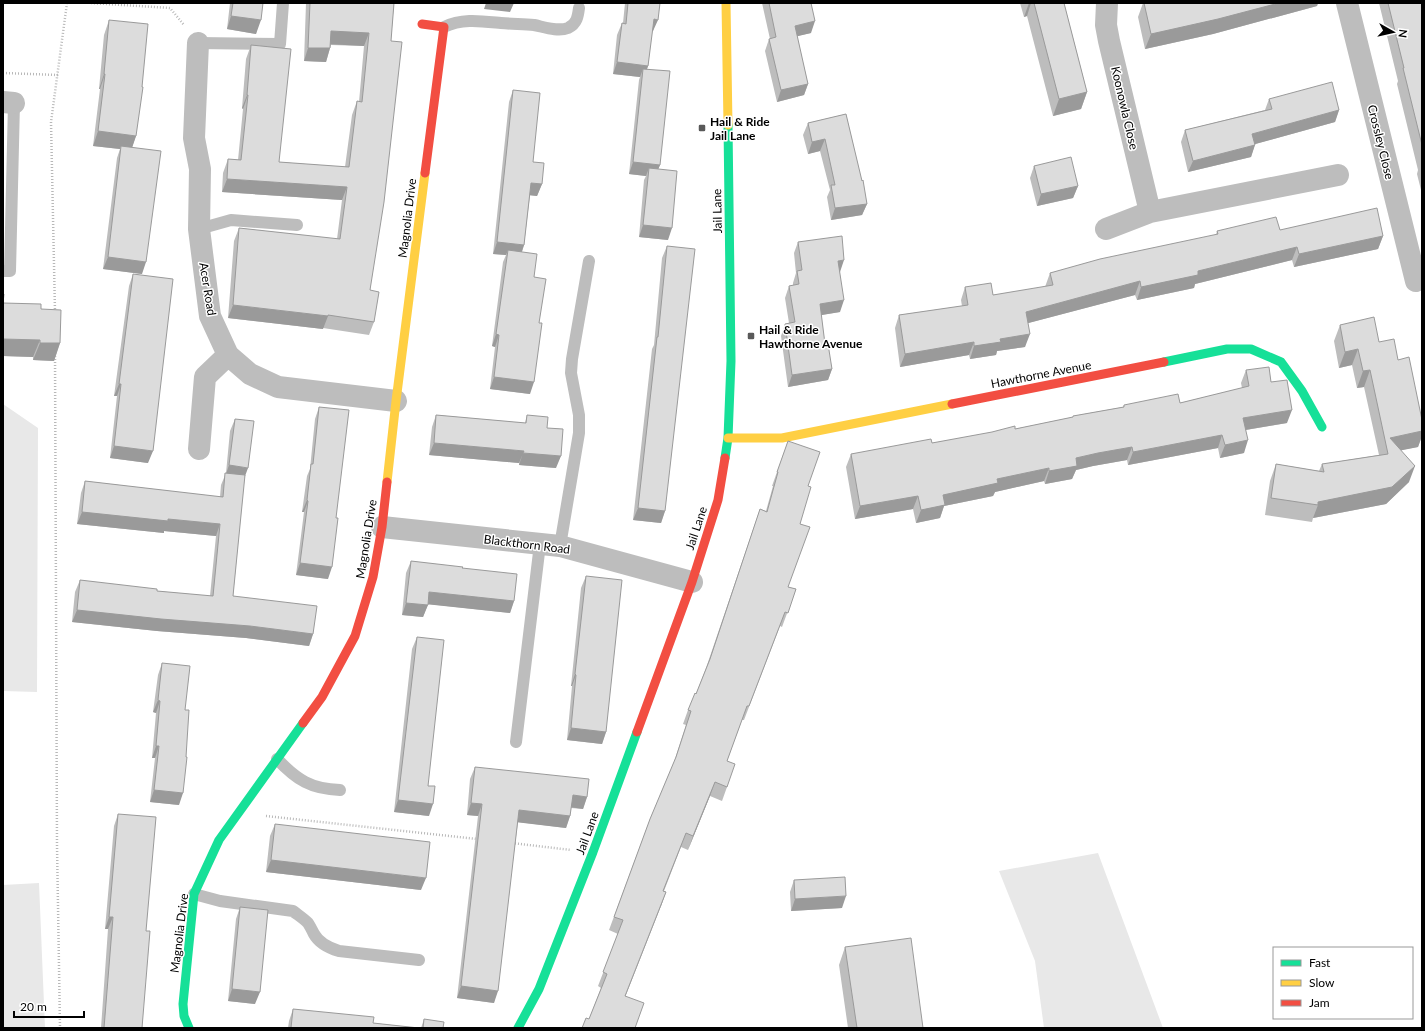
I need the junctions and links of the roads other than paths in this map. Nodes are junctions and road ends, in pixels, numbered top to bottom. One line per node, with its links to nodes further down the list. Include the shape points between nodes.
1 (283, 3): 8 (lane, via 280,44)
2 (726, 3): 21 (street, Jail Lane, via 731,361)
3 (1107, 3): 11 (street, Koonowla Close, via 1106,25 1109,41)
4 (1346, 3): 17 (street, Crossley Close)
5 (579, 8): 7 (lane, via 575,23 567,28 468,20 453,22)
6 (422, 24): 7 (street)
7 (444, 27): 19 (street, Magnolia Drive)
8 (198, 43): 13 (street, Acer Road, via 194,138 200,169)
9 (8, 103): 16 (lane, via 10,271)
10 (1338, 175): 11 (street)
11 (1150, 212): 14 (street)
12 (297, 225): 13 (lane, via 231,220)
13 (199, 228): 18 (street, Acer Road, via 210,316)
14 (1106, 229)
15 (589, 261): 24 (lane, via 571,373 579,415 579,433)
16 (3, 271)
17 (1416, 281)
18 (228, 355): 19 (street, Acer Road, via 250,374 278,387); 22 (street, via 205,378)
19 (396, 401): 23 (street, Magnolia Drive)
20 (1322, 427): 21 (street, Hawthorne Avenue, via 1302,391 1281,362 1251,349 1227,349 782,438)
21 (728, 438): 25 (street, Jail Lane, via 718,500)
22 (199, 449)
23 (382, 527): 24 (street, Blackthorn Road); 27 (street, Magnolia Drive, via 373,578 355,636 322,698)
24 (550, 545): 25 (street, Blackthorn Road); 26 (lane)
25 (692, 582): 32 (street, Jail Lane, via 593,852 539,989)
26 (516, 742)
27 (277, 759): 28 (lane, via 292,775 309,784 326,790); 29 (street, Magnolia Drive, via 218,840)
28 (340, 790)
29 (194, 894): 30 (lane, via 220,901 293,911 309,924 321,942 339,951); 31 (street, Magnolia Drive, via 182,1004)
30 (419, 960)
31 (189, 1028)
32 (518, 1028)

